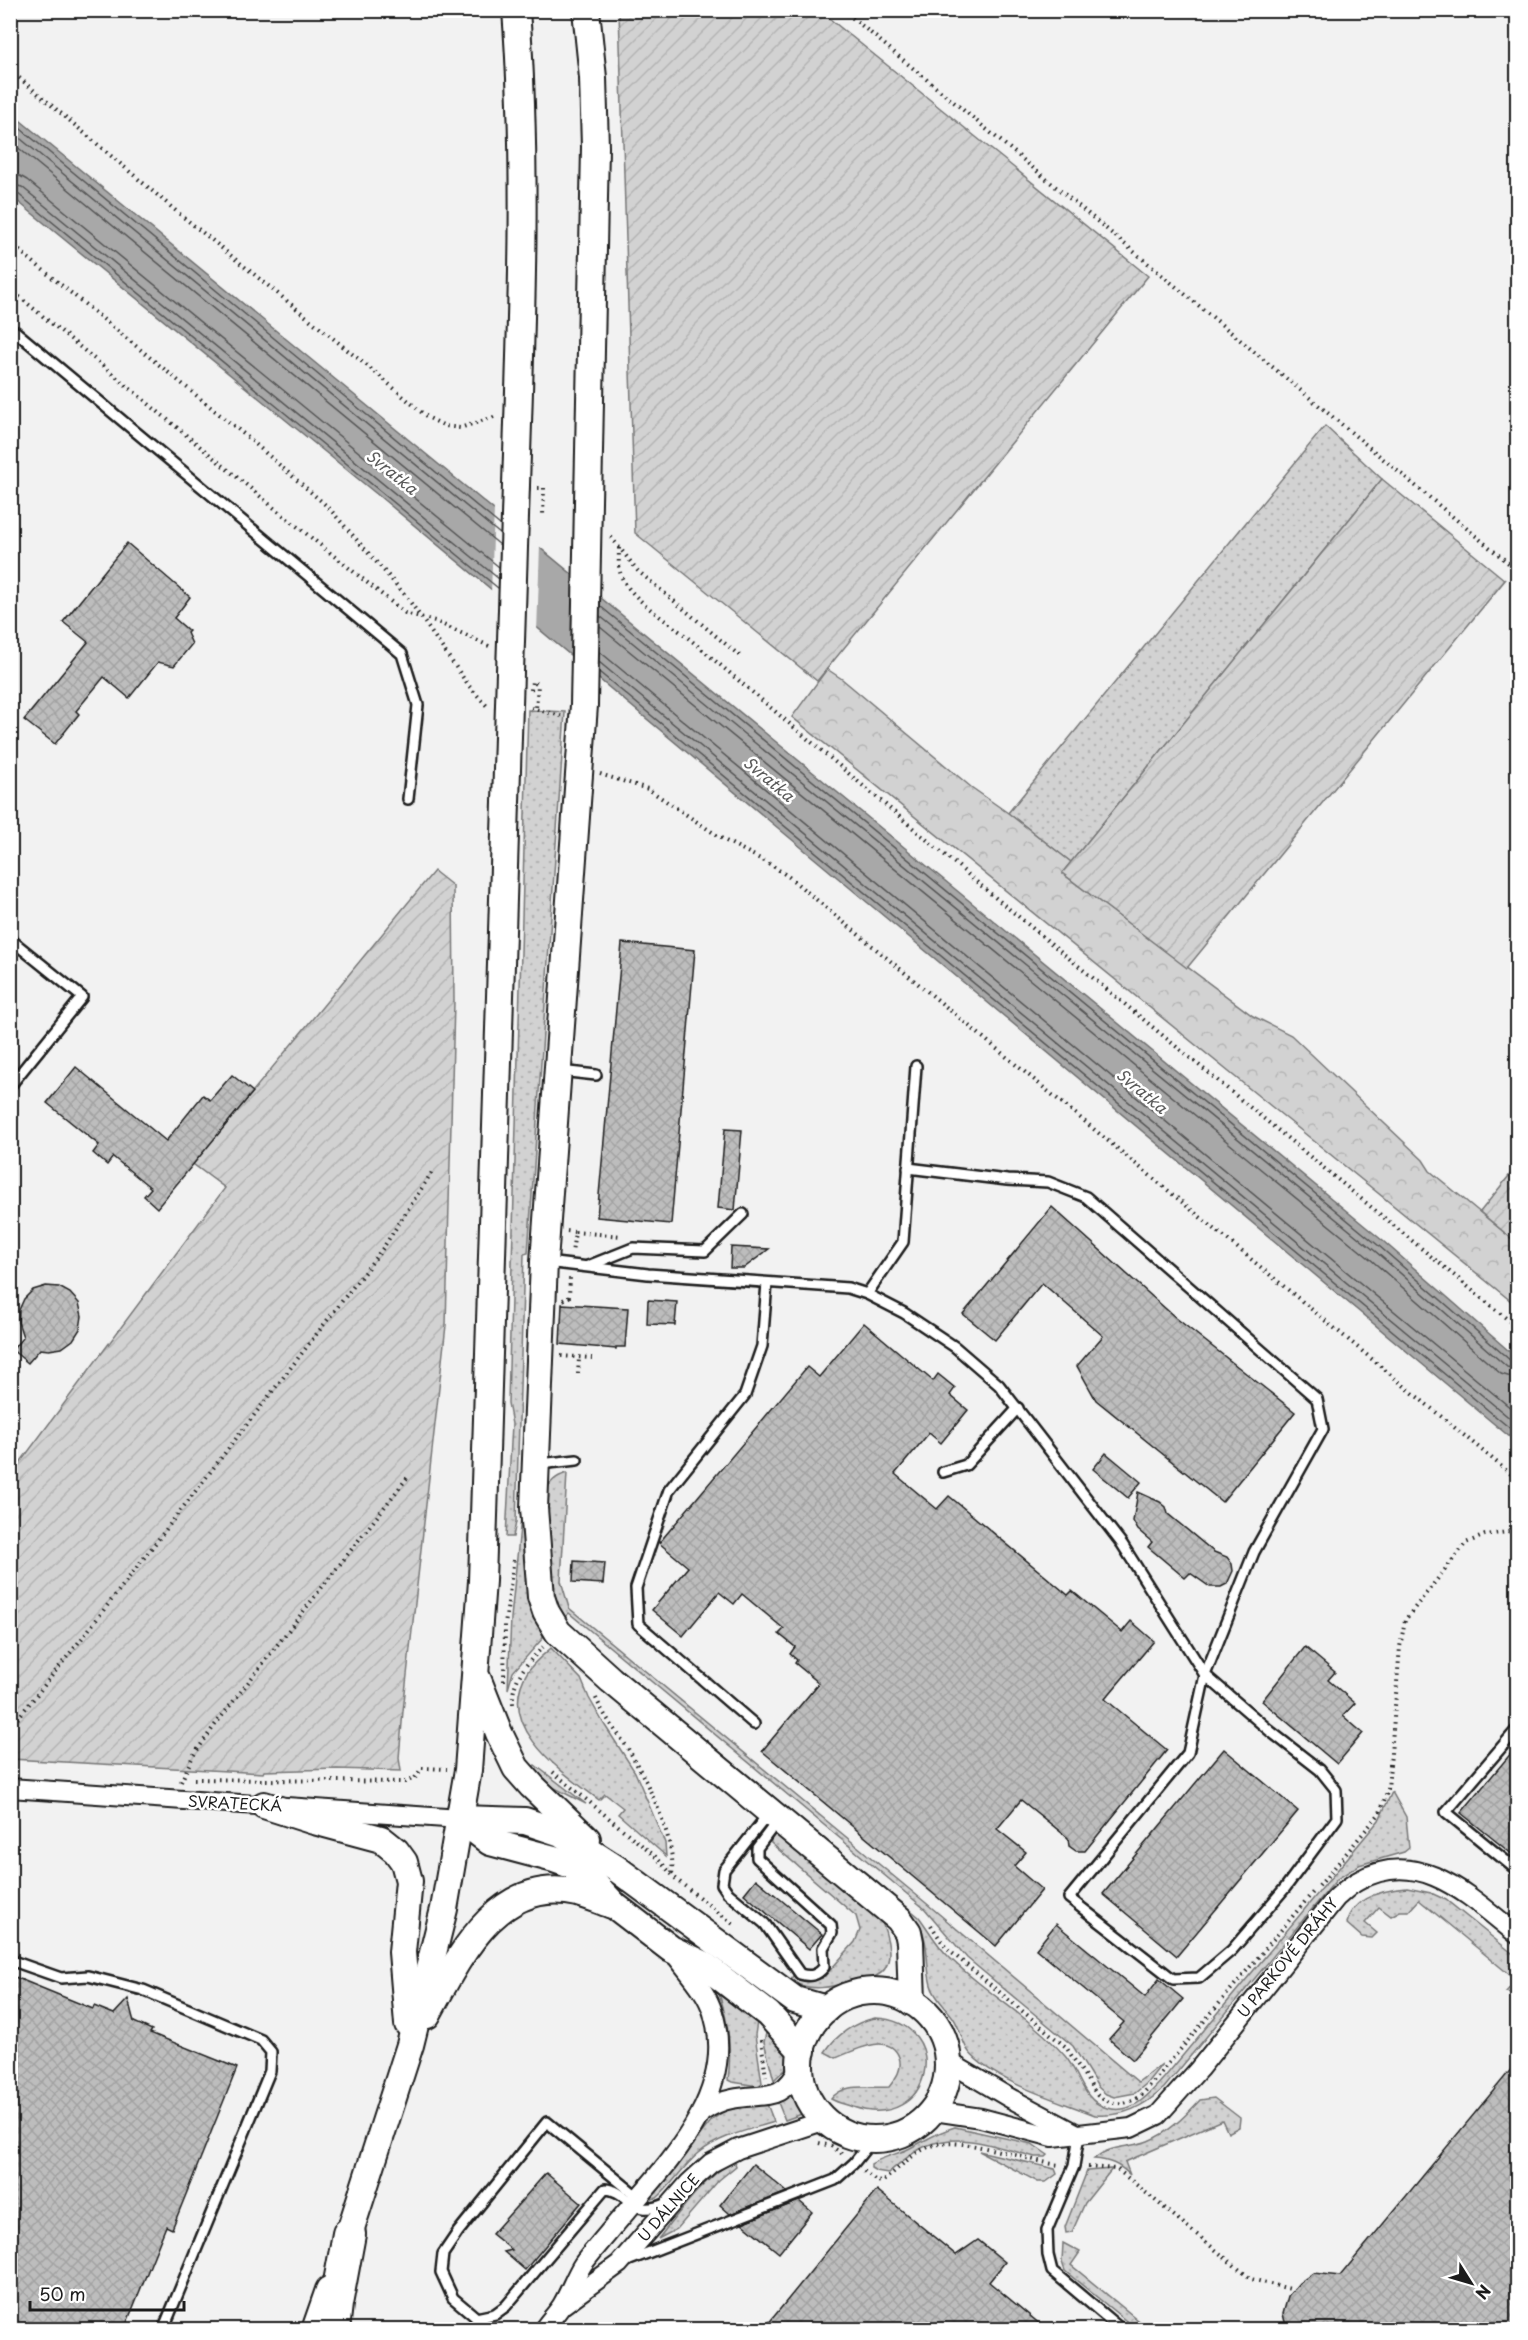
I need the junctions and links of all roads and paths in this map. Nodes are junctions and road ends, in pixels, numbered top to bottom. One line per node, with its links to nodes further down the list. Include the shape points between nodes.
1 (516, 10): 8 (street, via 523,203)
2 (586, 10): 10 (street, via 595,147)
3 (843, 10): 13 (path)
4 (10, 70): 8 (path, via 435,423 460,428 500,415)
5 (10, 243): 14 (path, via 307,488 360,542)
6 (10, 289): 14 (path, via 405,613)
7 (10, 330): 21 (lane, via 402,654 418,705)
8 (519, 414): 19 (street, bridge)
9 (543, 491): 11 (path)
10 (587, 508): 12 (path); 20 (street, via 584,705)
11 (543, 515)
12 (619, 548): 16 (path, via 645,577); 36 (path, via 620,574 648,607)
13 (1518, 571)
14 (420, 617): 15 (path); 19 (path, via 480,700 490,710)
15 (489, 646)
16 (740, 656)
17 (535, 683): 18 (path)
18 (536, 708)
19 (508, 713): 48 (street, via 482,1581)
20 (579, 767): 24 (street); 44 (path, via 648,789 702,827 789,877)
21 (408, 799)
22 (10, 939): 26 (lane, via 82,997)
23 (916, 1066): 27 (lane)
24 (558, 1071): 25 (lane); 32 (street)
25 (596, 1075)
26 (10, 1086)
27 (908, 1168): 35 (lane, via 903,1242); 49 (lane, via 1048,1182 1086,1197 1317,1399 1323,1429 1254,1552)
28 (434, 1169): 54 (path, via 382,1248)
29 (743, 1214): 33 (lane, via 705,1251 633,1248)
30 (574, 1232): 31 (path)
31 (624, 1236)
32 (544, 1262): 33 (lane); 41 (street)
33 (586, 1266): 34 (lane)
34 (767, 1283): 35 (lane, via 848,1288); 53 (lane, via 762,1346 746,1395 669,1490 636,1588 638,1624)
35 (867, 1294): 39 (lane, via 955,1347 999,1385)
36 (1518, 1328)
37 (579, 1358): 38 (path)
38 (578, 1374)
39 (1018, 1408): 42 (lane, via 966,1465); 49 (lane, via 1122,1544)
40 (577, 1460): 41 (lane)
41 (536, 1464): 47 (street, via 534,1508 542,1597)
42 (943, 1472)
43 (407, 1478): 57 (path, via 215,1725)
44 (1518, 1480)
45 (1518, 1537): 68 (path, via 1508,1532 1466,1543 1405,1620 1388,1788 1380,1813 1142,2095 1120,2105 1097,2095 1065,2047 946,1948)
46 (515, 1547): 50 (path, via 505,1625)
47 (558, 1632): 52 (path, via 522,1669 513,1696); 62 (street)
48 (475, 1674): 63 (street); 64 (street, via 516,1768)
49 (1205, 1675): 49 (lane, via 1188,1753 1070,1898 1173,1979 1199,1978 1232,1950 1337,1818 1336,1790 1320,1770)
50 (504, 1691)
51 (595, 1694): 66 (path, via 635,1761 653,1801 672,1849)
52 (514, 1713)
53 (754, 1724)
54 (10, 1728)
55 (1518, 1728): 65 (lane, via 1446,1812)
56 (551, 1770): 66 (path)
57 (182, 1779): 58 (path); 60 (path)
58 (405, 1782)
59 (10, 1788): 60 (street, SVRATECKÁ)
60 (176, 1801): 61 (street, SVRATECKÁ)
61 (264, 1805): 63 (street, SVRATECKÁ); 76 (street, via 381,1839 404,1862 409,1881 402,1952)
62 (775, 1815): 62 (lane, via 724,1870 722,1884 765,1924 800,1974 808,1977 824,1967 823,1948 832,1933 831,1925 756,1858 757,1848); 73 (street, via 904,1925 910,1942)
63 (460, 1819): 64 (street, via 512,1819 538,1824 561,1833); 67 (street, via 490,1842 571,1864); 76 (street, via 444,1909)
64 (617, 1869): 74 (street, via 795,2000)
65 (1518, 1871)
66 (672, 1874): 69 (path)
67 (615, 1906): 71 (street); 76 (street, via 578,1893 557,1891 532,1893 509,1904 470,1940 457,1958)
68 (926, 1919)
69 (740, 1928)
70 (1518, 1935): 83 (street, U PARKOVÉ DRÁHY, via 1453,1884 1433,1874 1397,1870 1374,1873 1336,1898 1158,2115 1131,2128)
71 (671, 1949): 75 (street, via 703,1964); 81 (street, U DÁLNICE, via 703,1992 713,2011 718,2036 715,2080)
72 (10, 1960): 94 (lane, via 61,1978 88,1976 143,1990 261,2040 271,2052 270,2071)
73 (912, 2002): 74 (street, via 891,1994 868,1992 846,1997); 78 (street, via 939,2029)
74 (826, 2009): 77 (street, via 810,2029)
75 (768, 2014): 77 (street); 79 (path, via 763,2024 761,2052)
76 (410, 2045): 89 (street)
77 (801, 2059): 79 (street, via 788,2086); 82 (street, via 803,2091)
78 (949, 2062): 80 (street, via 946,2089); 83 (street)
79 (770, 2095): 81 (street, via 733,2098)
80 (934, 2111): 83 (street, U PARKOVÉ DRÁHY, via 981,2118 1053,2137); 84 (street, via 910,2130)
81 (702, 2112): 88 (street, U DÁLNICE)
82 (819, 2132): 84 (street); 85 (path, via 822,2143); 87 (street, U DÁLNICE, via 723,2155 699,2172)
83 (1079, 2135): 86 (lane)
84 (874, 2138): 85 (lane)
85 (854, 2163): 86 (path, via 882,2182 912,2156 932,2146 954,2144); 90 (lane, via 835,2180)
86 (1074, 2166): 91 (path, via 1117,2169 1251,2279); 99 (lane, via 1047,2230 1052,2271)
87 (675, 2199): 88 (lane, via 650,2209); 90 (street, U DÁLNICE)
88 (635, 2201): 92 (street, U DÁLNICE, via 582,2266); 93 (lane, via 605,2189 506,2306 495,2314); 93 (lane, via 547,2122 443,2254 441,2272 448,2289)
89 (349, 2234): 95 (street); 96 (highway)
90 (619, 2265): 92 (street, U DÁLNICE)
91 (1294, 2290)
92 (562, 2305): 98 (street, U DÁLNICE)
93 (476, 2318): 97 (lane)
94 (163, 2330)
95 (315, 2330)
96 (333, 2330)
97 (491, 2330)
98 (543, 2330)
99 (1122, 2330)

